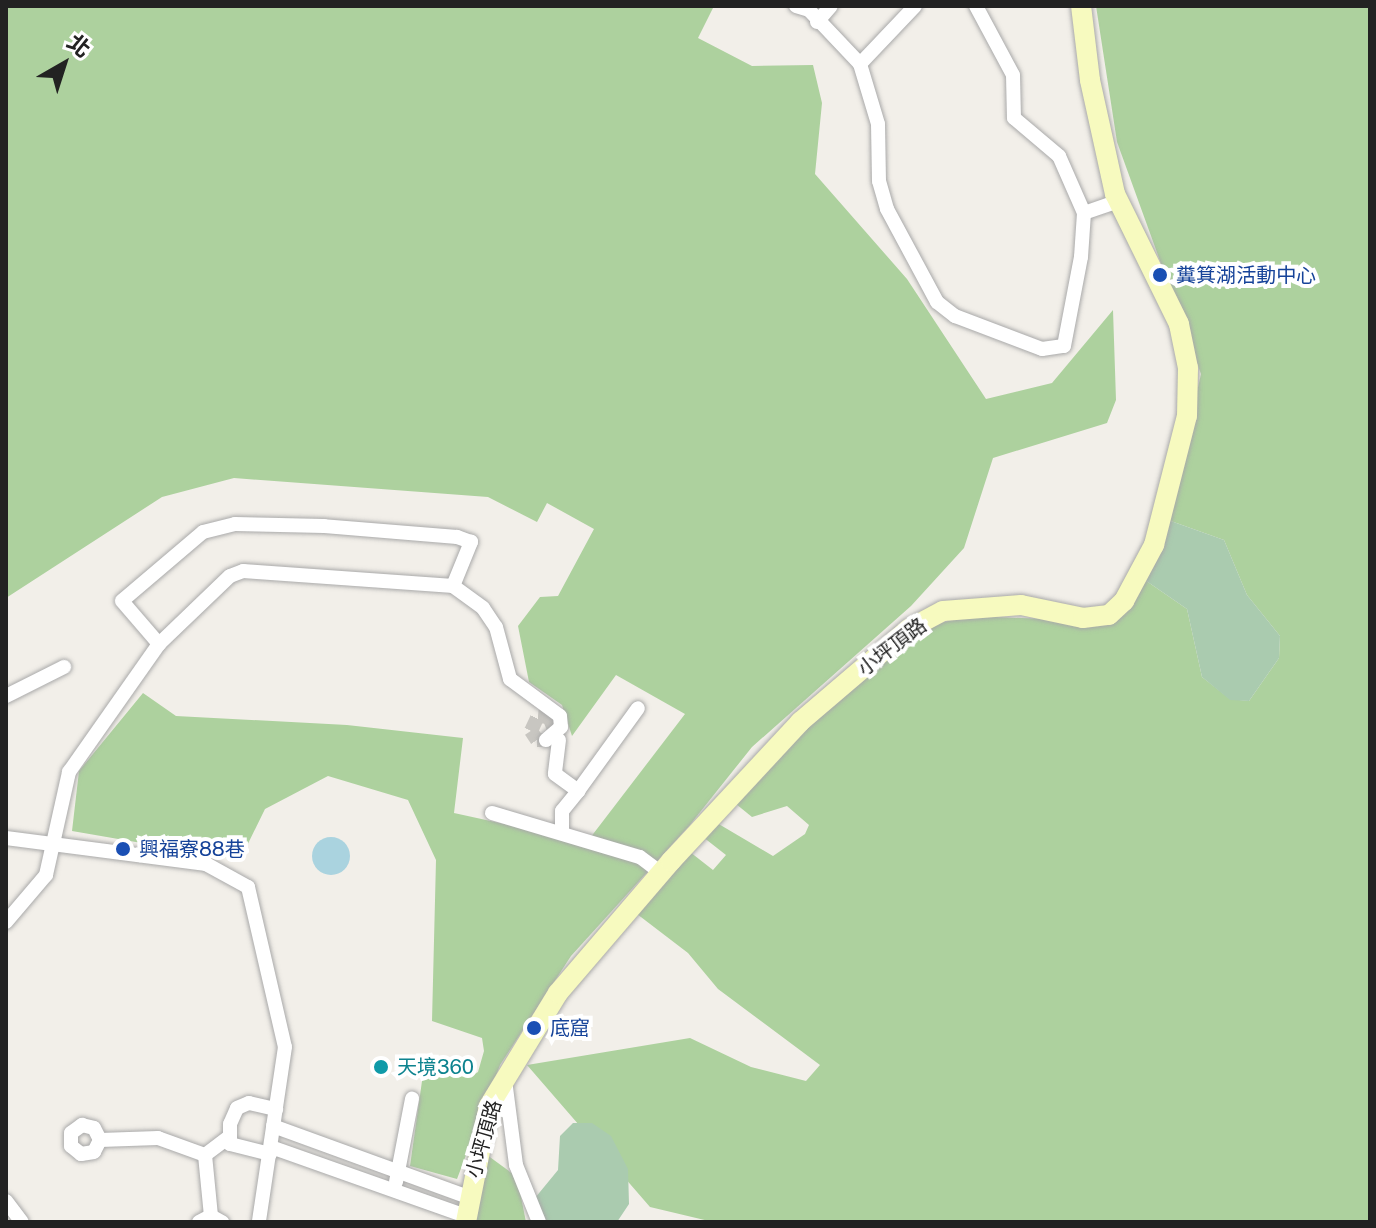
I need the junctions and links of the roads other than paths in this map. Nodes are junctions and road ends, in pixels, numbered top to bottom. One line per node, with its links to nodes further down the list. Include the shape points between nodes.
1 (796, 6): 6 (street, via 809,10)
2 (831, 6): 6 (street)
3 (915, 6): 7 (street)
4 (976, 6): 9 (street, via 1013,75 1014,118 1059,156)
5 (1081, 6): 8 (street, 小坪頂路, via 1090,80)
6 (817, 22): 7 (street)
7 (860, 64): 9 (street, via 878,124 879,181 887,209 937,302 955,316 1042,349 1064,346)
8 (1119, 201): 9 (street); 20 (street, 小坪頂路, via 1179,324 1188,368 1187,416 1177,464 1154,545 1124,601 1109,615 1083,618 1021,605 943,611 909,629 800,722)
9 (1084, 213)
10 (453, 586): 11 (street, via 243,571 230,576); 11 (street, via 471,542 457,537 235,524 203,532 122,601); 15 (street, via 483,608 496,627 510,679 560,716 561,727 552,740 555,774)
11 (159, 644): 19 (street, via 69,772)
12 (64, 667): 13 (street)
13 (6, 696)
14 (638, 708): 15 (street)
15 (578, 791): 17 (street, via 562,811)
16 (492, 813): 17 (street)
17 (562, 832): 20 (street, via 640,857)
18 (6, 838): 19 (street)
19 (56, 846): 21 (street, via 46,875); 24 (street, via 206,864 248,887 285,1047)
20 (661, 873): 22 (street, 小坪頂路, via 558,993)
21 (6, 922)
22 (505, 1080): 33 (street, 小坪頂路, via 489,1106); 37 (street, via 516,1165)
23 (412, 1099): 30 (street)
24 (276, 1109): 25 (street); 26 (street, via 249,1103 237,1108)
25 (273, 1126): 28 (street); 30 (street)
26 (230, 1136): 28 (street, via 230,1144); 29 (street)
27 (100, 1140): 29 (street, via 158,1138)
28 (271, 1150): 31 (street); 36 (street)
29 (205, 1155): 34 (street)
30 (399, 1173): 31 (street); 33 (street)
31 (394, 1190): 33 (street)
32 (6, 1201): 35 (street)
33 (467, 1211)
34 (211, 1220)
35 (22, 1222)
36 (259, 1222)
37 (539, 1222)

